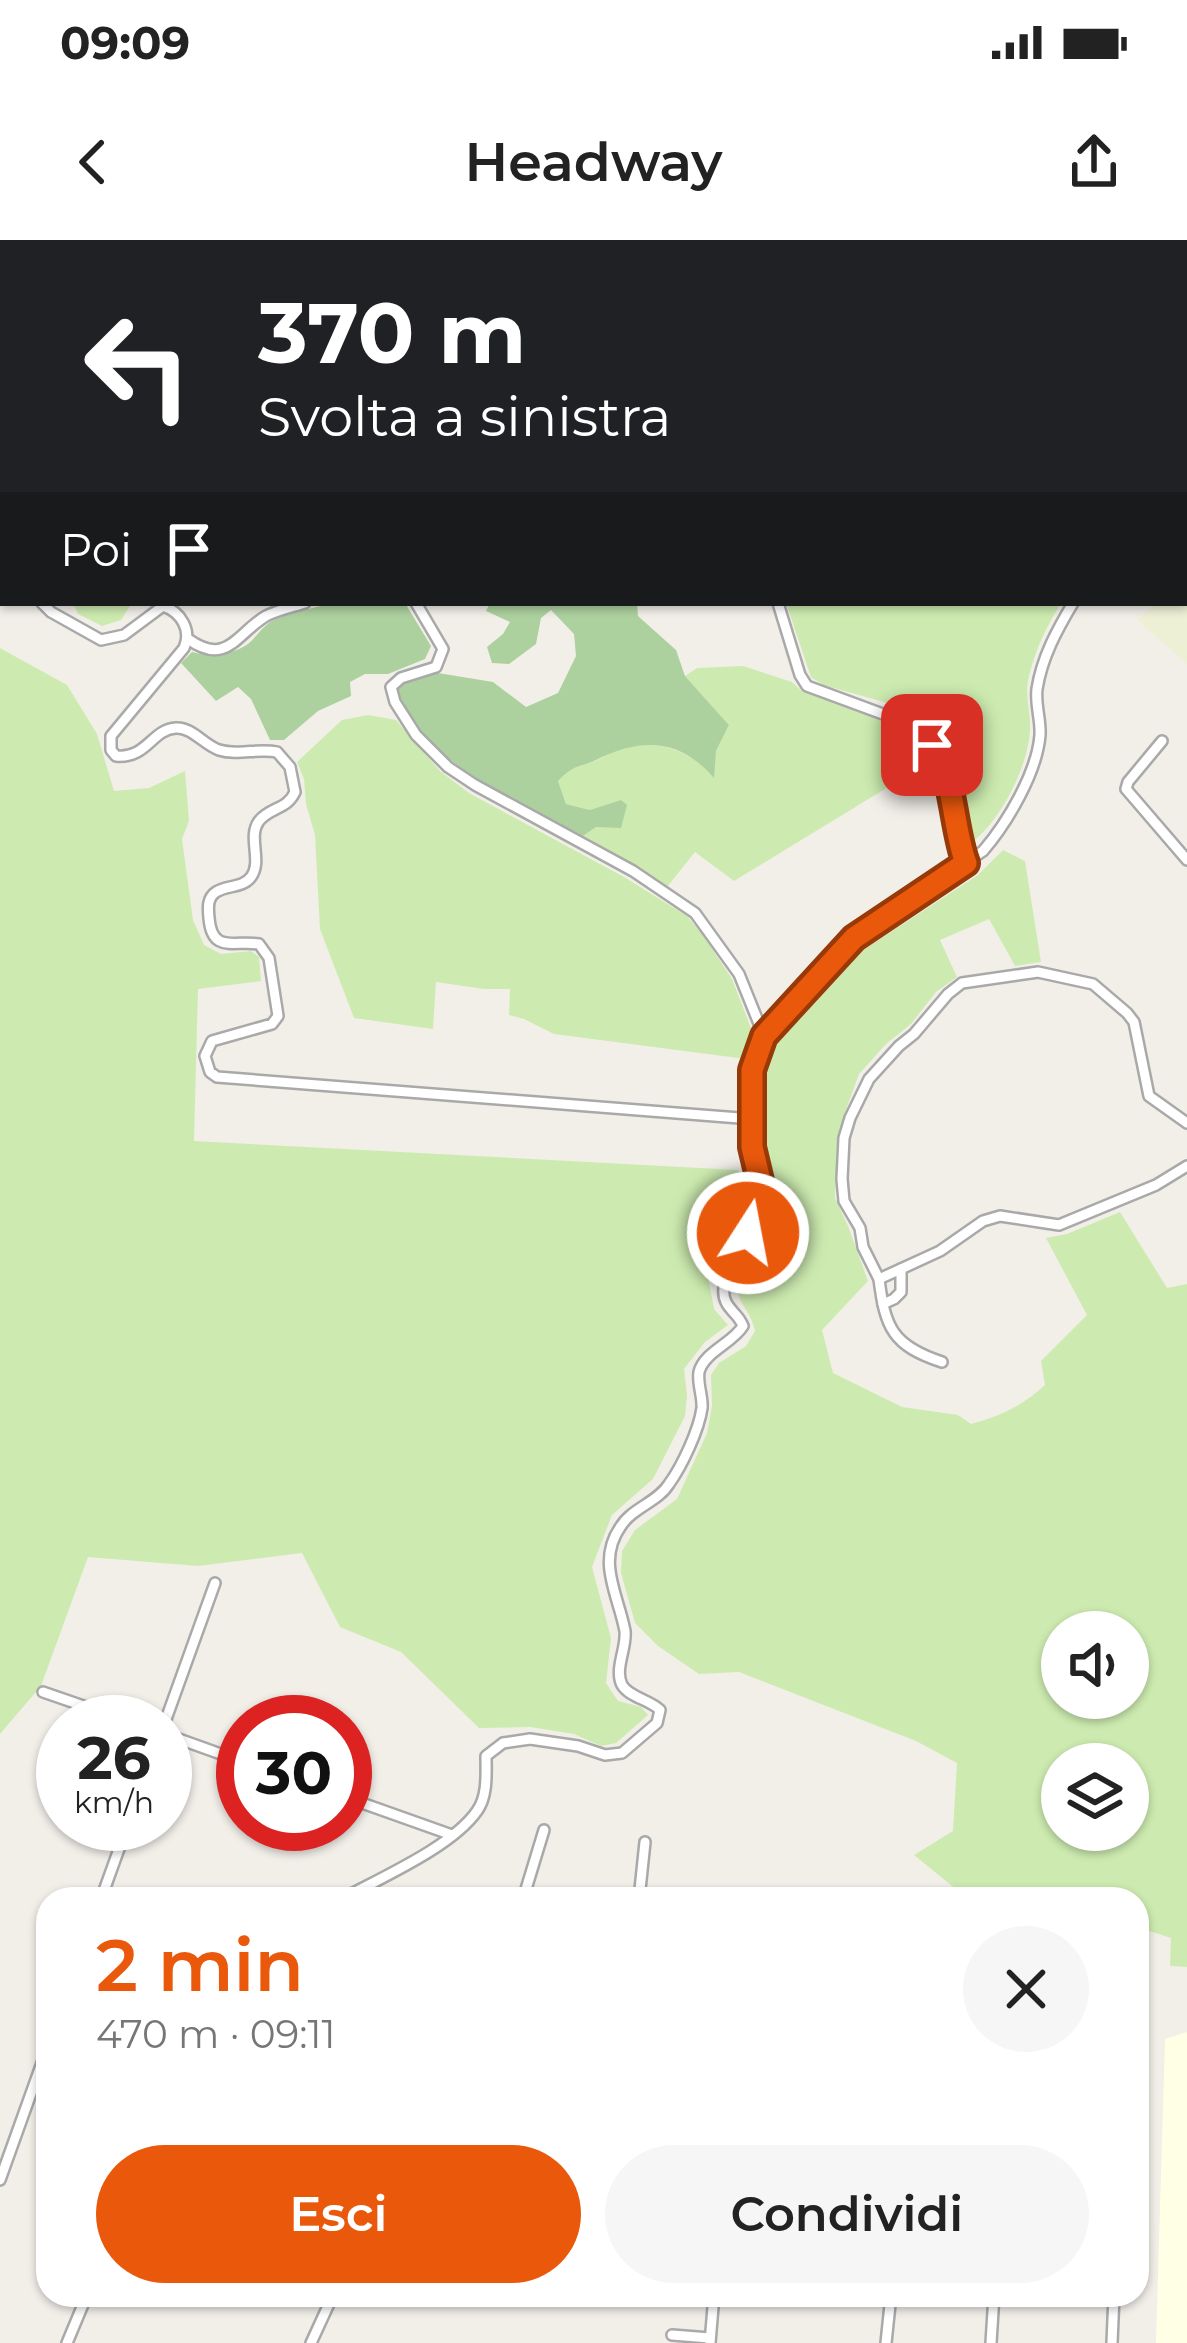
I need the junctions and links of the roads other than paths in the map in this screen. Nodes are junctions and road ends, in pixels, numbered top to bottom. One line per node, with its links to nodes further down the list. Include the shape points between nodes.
1 (45, 606): 3 (street, via 100,640 124,635)
2 (163, 606): 8 (street, via 183,621)
3 (163, 606)
4 (296, 606): 8 (street, via 222,649)
5 (418, 606): 12 (street, via 443,649 436,668 391,687 416,735 475,785 695,913 739,974)
6 (779, 606): 11 (street, via 807,686 898,720 939,752)
7 (1071, 606): 11 (street, via 1036,692 1040,736 1026,781 1000,832)
8 (188, 639): 13 (street, via 111,736 111,750 133,756 178,727 224,752 278,752 295,782 292,800 258,822 250,879 217,891 208,908 216,940 265,950 278,1016 212,1041 205,1056 210,1072)
9 (1162, 741): 10 (street, via 1126,789)
10 (1187, 860)
11 (966, 863): 12 (street, via 854,938)
12 (764, 1036): 13 (street, via 752,1070)
13 (752, 1120): 26 (street, via 765,1202 723,1289 743,1326 699,1372 698,1426 668,1488 622,1523 609,1550 626,1636 620,1680 660,1710 657,1723 622,1753 530,1739 503,1743 486,1756 478,1810)
14 (1187, 1123): 17 (street, via 1149,1096 1134,1022 1094,984 1038,972 962,983 869,1079 844,1138 844,1201)
15 (1187, 1166): 16 (street, via 1059,1225 983,1221)
16 (901, 1269): 17 (street); 18 (street, via 901,1292)
17 (879, 1279): 18 (street)
18 (884, 1304): 19 (street, via 890,1331)
19 (942, 1362)
20 (215, 1583): 23 (street)
21 (43, 1691): 22 (street)
22 (54, 1695)
23 (175, 1695)
24 (372, 1807): 26 (street)
25 (544, 1830): 31 (street)
26 (452, 1835): 30 (street)
27 (645, 1842): 32 (street)
28 (118, 1851): 29 (street)
29 (104, 1887)
30 (363, 1887)
31 (527, 1887)
32 (640, 1887)
33 (36, 2080): 34 (street)
34 (0, 2180)
35 (82, 2307): 43 (street)
36 (328, 2307): 44 (street)
37 (713, 2307): 42 (street)
38 (890, 2307): 45 (street)
39 (993, 2307): 46 (street)
40 (1114, 2307): 47 (street)
41 (672, 2335): 42 (street)
42 (710, 2340)
43 (67, 2343)
44 (311, 2343)
45 (886, 2343)
46 (991, 2343)
47 (1112, 2343)

